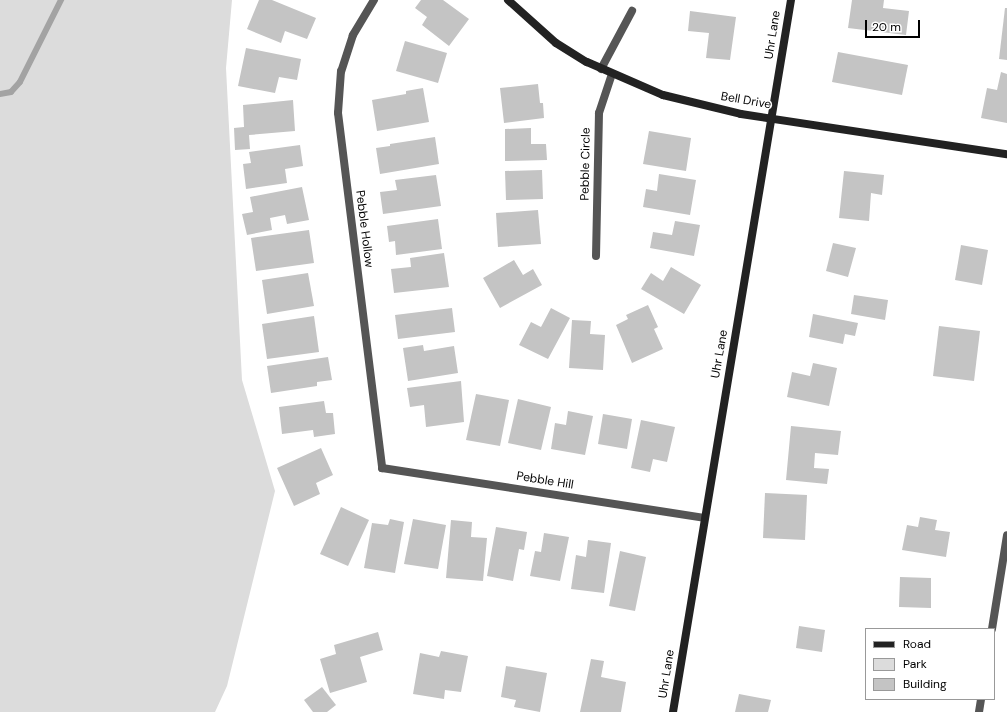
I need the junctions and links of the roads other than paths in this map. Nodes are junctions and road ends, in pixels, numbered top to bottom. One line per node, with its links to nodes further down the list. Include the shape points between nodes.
1 (374, 0): 10 (street, Pebble Hollow, via 353,35 341,71 338,113)
2 (508, 0): 5 (street, Bell Drive, via 556,43)
3 (791, 0): 7 (street, Uhr Lane)
4 (632, 11): 5 (street)
5 (602, 69): 6 (street, Bell Drive)
6 (612, 74): 7 (street, Bell Drive, via 663,95 741,114); 9 (street, Pebble Circle, via 599,113)
7 (772, 118): 8 (street, Bell Drive); 11 (street, Uhr Lane)
8 (1007, 154)
9 (596, 256)
10 (382, 468): 11 (street, Pebble Hill)
11 (704, 518): 15 (street, Uhr Lane)
12 (1007, 535): 13 (street)
13 (992, 628)
14 (981, 700): 16 (street)
15 (673, 712)
16 (979, 712)

